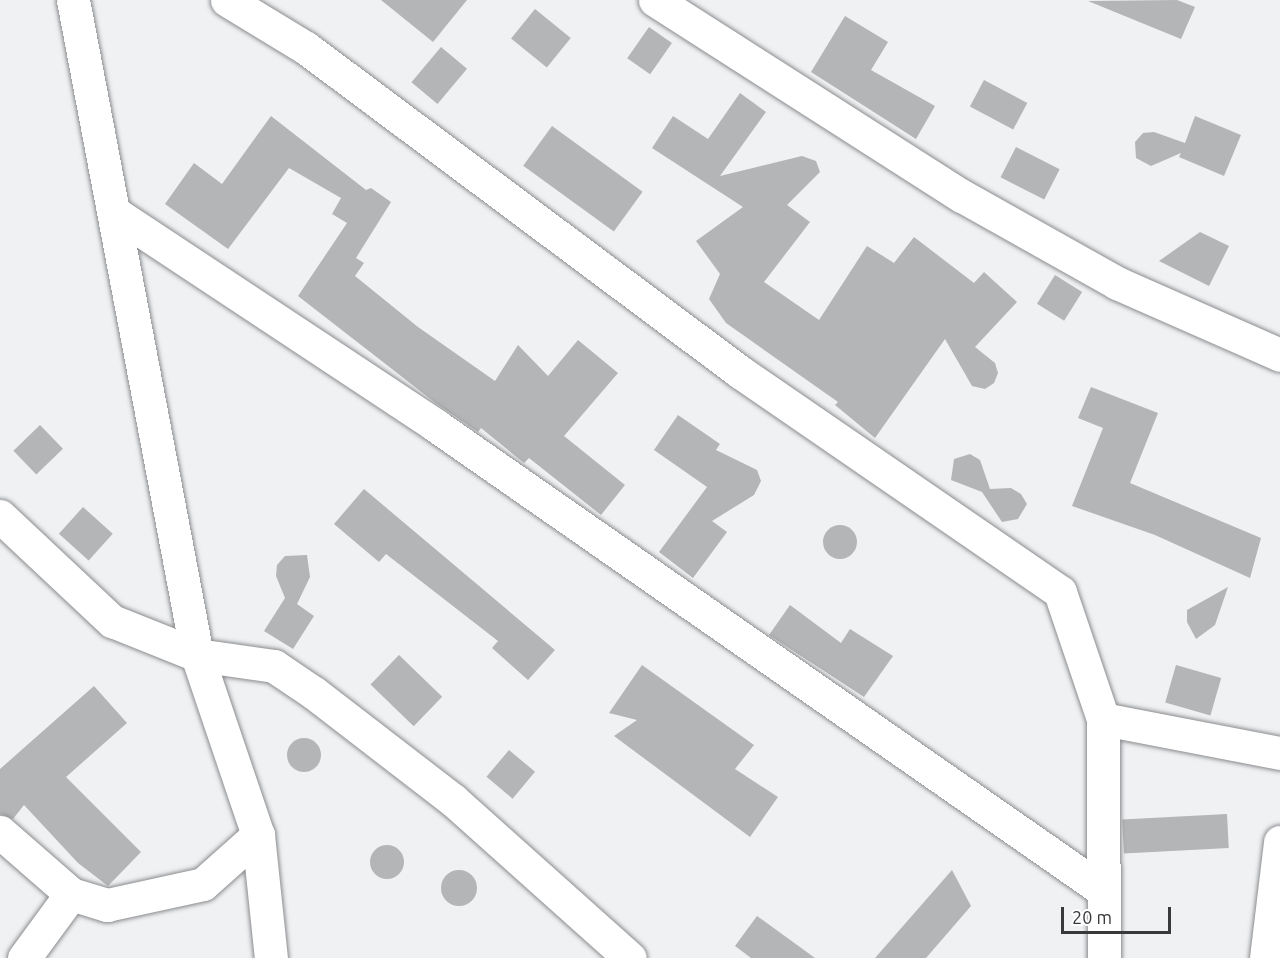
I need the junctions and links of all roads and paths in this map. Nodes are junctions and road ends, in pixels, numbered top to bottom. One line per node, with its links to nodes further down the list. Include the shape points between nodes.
1 (73, 0): 4 (street, via 86,89)
2 (227, 0): 8 (street, via 306,48 740,372 1060,592)
3 (655, 0): 5 (street, via 973,202 1117,283)
4 (115, 213): 7 (street); 13 (street, via 435,425)
5 (1280, 355)
6 (0, 516): 7 (street, via 112,621)
7 (197, 656): 11 (street); 17 (street, via 274,666 314,693 453,800)
8 (1103, 719): 9 (street); 13 (street)
9 (1280, 753)
10 (0, 832): 14 (street)
11 (258, 835): 14 (street, via 203,884 107,905); 15 (street)
12 (1280, 842): 19 (street)
13 (1100, 888): 18 (street)
14 (71, 894): 16 (street)
15 (272, 957)
16 (24, 958)
17 (630, 958)
18 (1104, 958)
19 (1266, 958)

